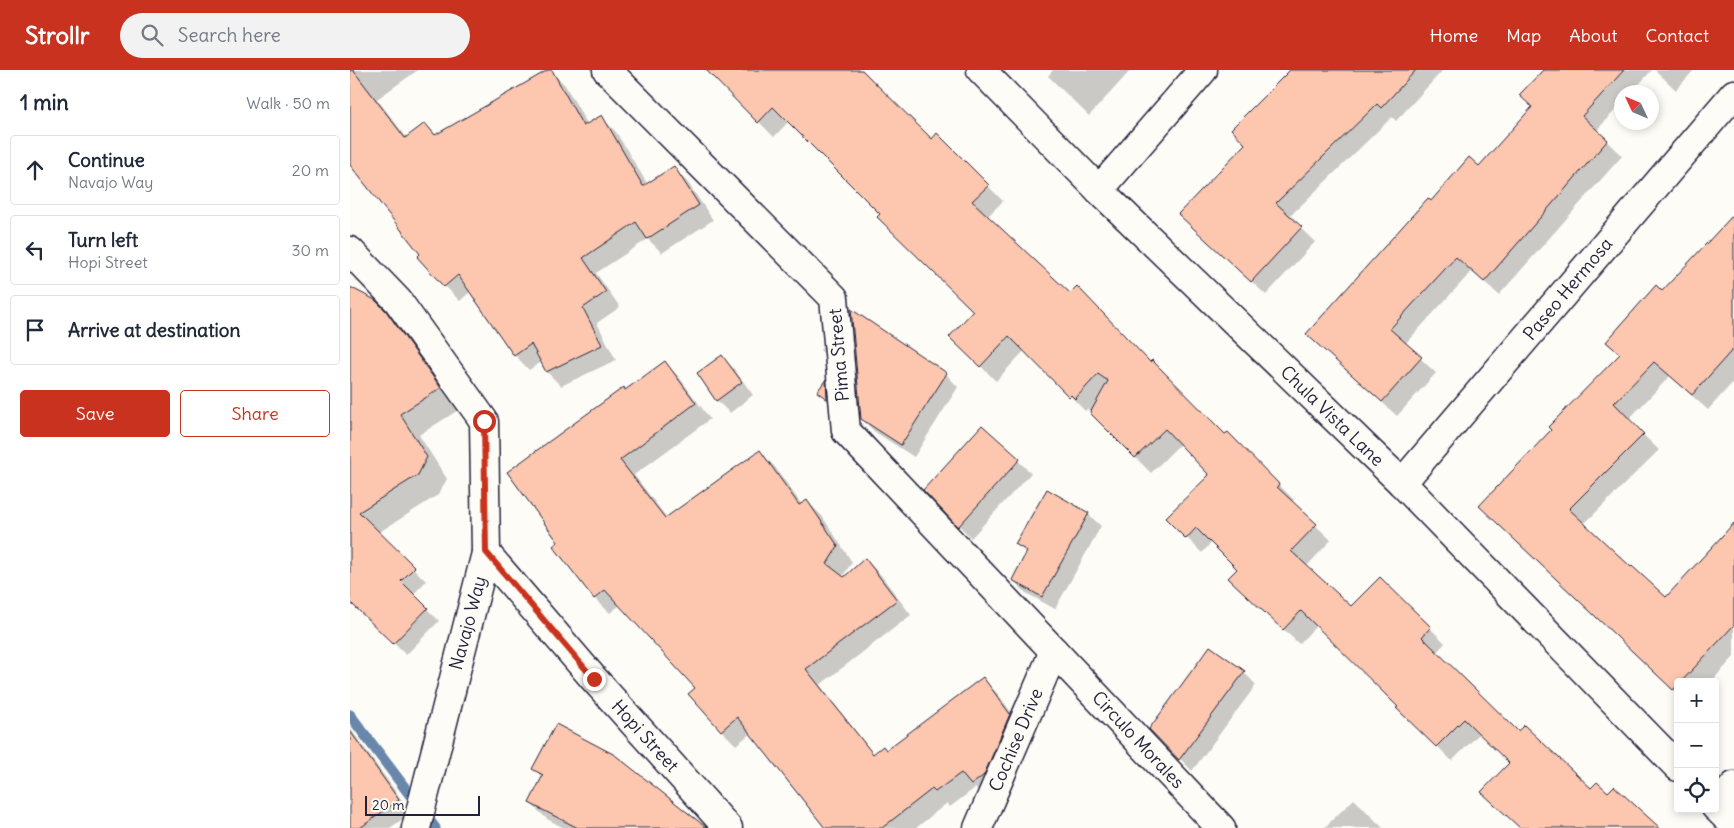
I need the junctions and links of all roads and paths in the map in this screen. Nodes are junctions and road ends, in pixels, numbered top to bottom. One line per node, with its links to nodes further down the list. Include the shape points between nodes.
1 (607, 70): 9 (street, Pima Street, via 834,298 846,431)
2 (981, 70): 5 (street, Chula Vista Lane)
3 (1203, 70): 5 (street)
4 (1734, 94): 7 (street, Paseo Hermosa)
5 (1099, 190): 7 (street, Chula Vista Lane)
6 (350, 252): 8 (street, Navajo Way, via 398,301 484,421)
7 (1402, 483): 10 (street, Chula Vista Lane)
8 (486, 552): 13 (street, Navajo Way); 14 (street, Hopi Street, via 594,679)
9 (1054, 651): 15 (street, Cochise Drive); 16 (street, Circulo Morales)
10 (1674, 763)
11 (1734, 786): 12 (street)
12 (1722, 813)
13 (416, 828)
14 (728, 828)
15 (978, 828)
16 (1221, 828)

